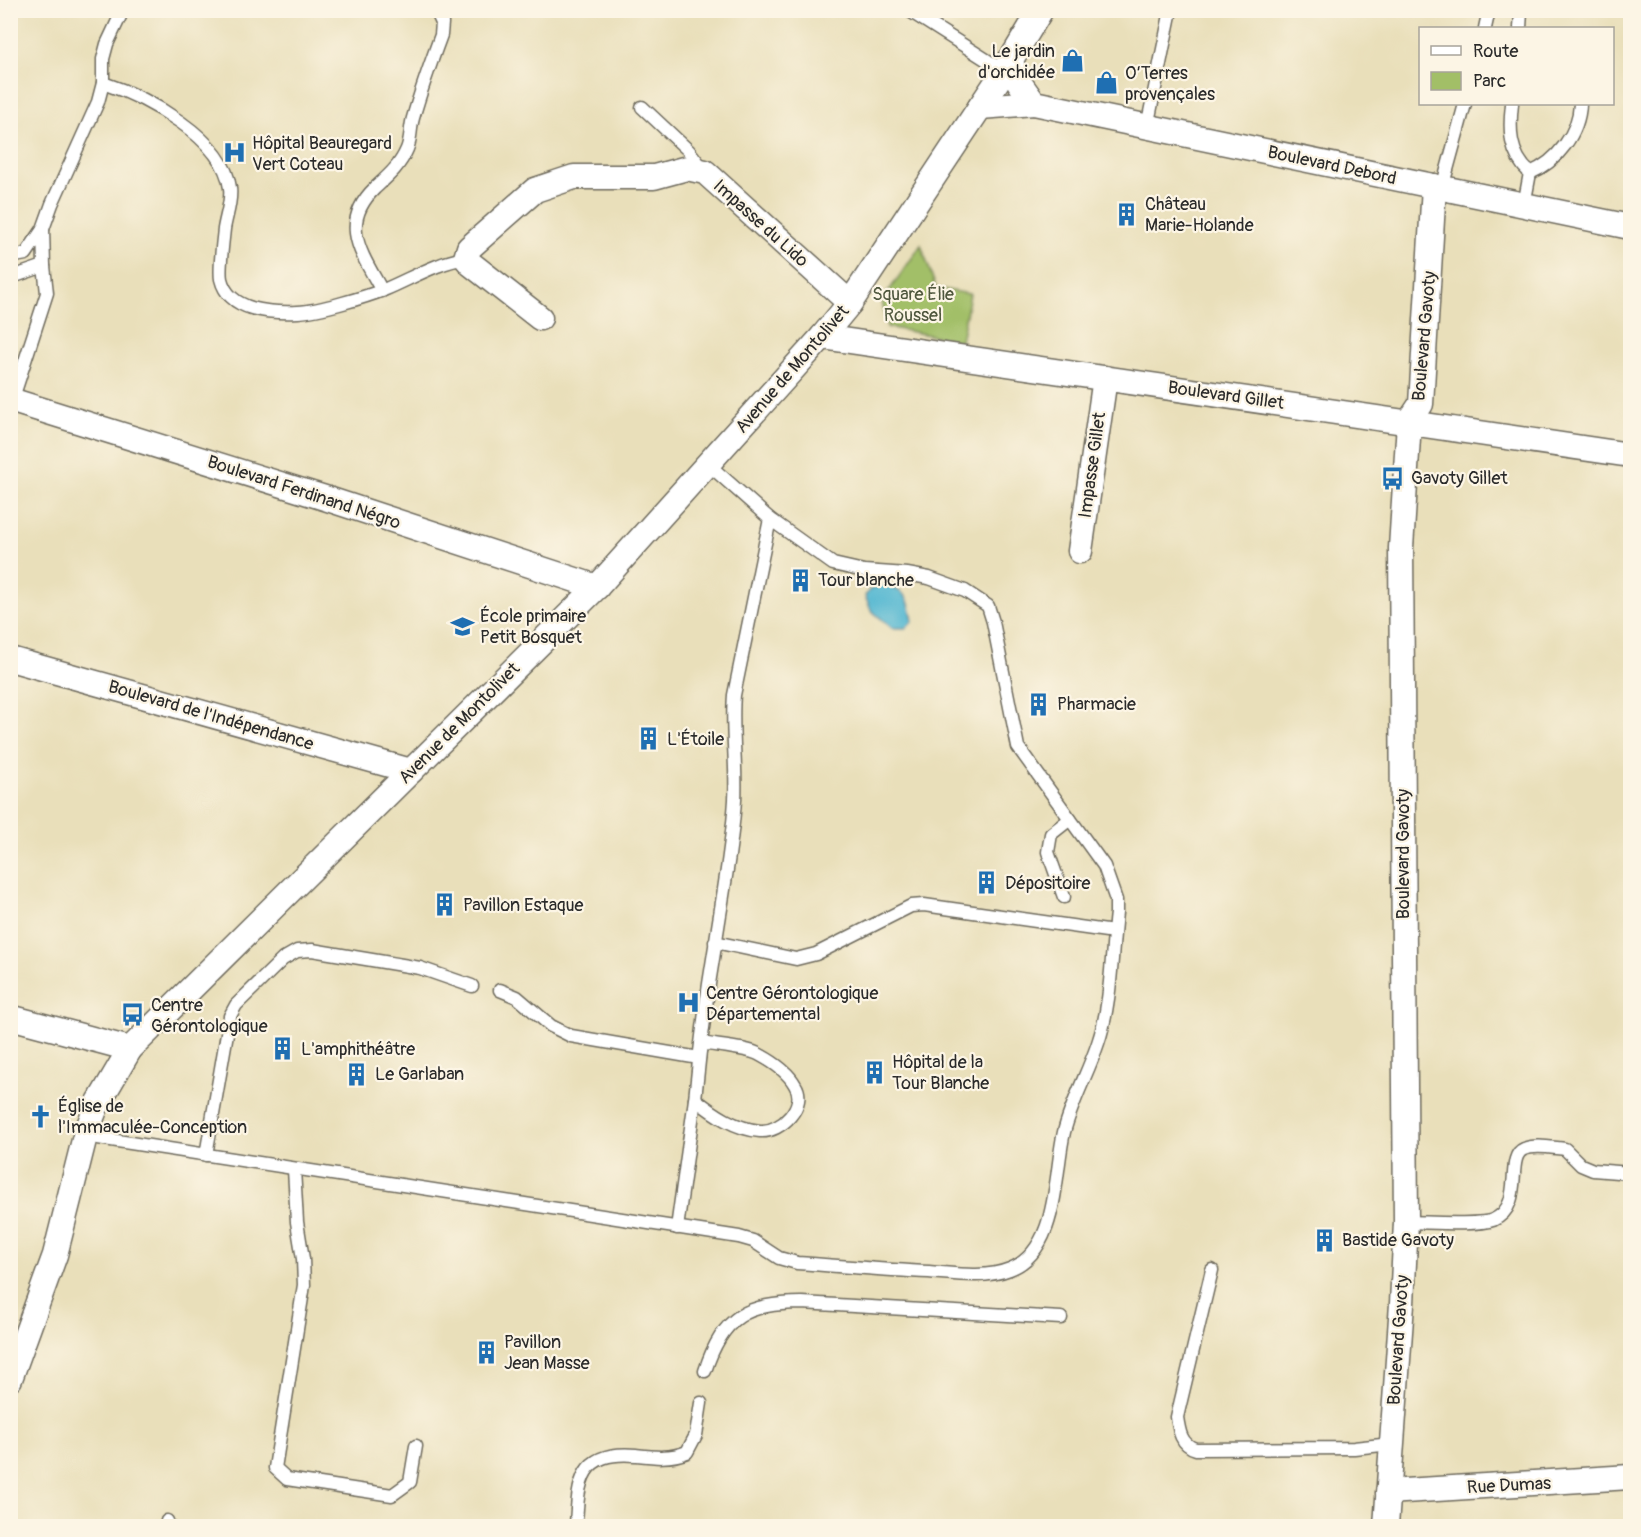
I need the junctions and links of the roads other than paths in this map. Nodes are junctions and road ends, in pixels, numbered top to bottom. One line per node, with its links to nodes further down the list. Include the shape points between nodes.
1 (123, 10): 11 (lane, via 107,44)
2 (436, 10): 29 (lane, via 442,23 441,35 412,120 408,147 399,165 372,191 357,214 354,228 357,244)
3 (908, 10): 10 (lane)
4 (1171, 10): 18 (lane)
5 (1489, 10): 8 (lane)
6 (1038, 12): 10 (street, Avenue de Montolivet)
7 (1521, 12): 9 (lane)
8 (1485, 27)
9 (1520, 27)
10 (1007, 66): 12 (street); 17 (street, Avenue de Montolivet)
11 (103, 83): 24 (lane); 29 (lane, via 129,92 192,129 222,165 231,189 221,278 227,291 240,303 273,312 301,312)
12 (1034, 103): 17 (street, Boulevard Debord); 18 (street, Boulevard Debord)
13 (1465, 105): 21 (lane)
14 (1512, 105): 20 (lane, via 1511,139 1520,164)
15 (1580, 105): 20 (lane, via 1575,128 1561,150 1543,168)
16 (642, 107): 19 (lane, via 689,151)
17 (980, 107): 30 (street, Avenue de Montolivet)
18 (1147, 127): 21 (street, Boulevard Debord)
19 (705, 172): 26 (street, Impasse du Lido, via 687,168 654,177 574,177 535,190 469,248); 30 (street, Impasse du Lido)
20 (1530, 173): 22 (lane)
21 (1438, 187): 22 (street, Boulevard Debord); 35 (street, Boulevard Gavoty, via 1421,404)
22 (1524, 205): 23 (street, Boulevard Debord)
23 (1630, 227)
24 (43, 229): 25 (lane, via 26,254); 27 (lane)
25 (10, 257)
26 (466, 258): 29 (lane, via 452,260); 31 (street)
27 (44, 266): 28 (lane, via 18,276); 34 (lane, via 46,293)
28 (10, 275)
29 (382, 291)
30 (850, 303): 32 (street, Avenue de Montolivet)
31 (540, 318)
32 (822, 337): 33 (street, Boulevard Gillet); 37 (street, Avenue de Montolivet)
33 (1105, 378): 35 (street, Boulevard Gillet); 39 (street, Impasse Gillet)
34 (11, 401): 40 (street, Boulevard Ferdinand Négro)
35 (1409, 422): 36 (street, Boulevard Gillet); 58 (street, Boulevard Gavoty, via 1401,548)
36 (1630, 455)
37 (708, 464): 38 (lane); 40 (street, Avenue de Montolivet)
38 (770, 519): 43 (lane, via 833,564 929,578 966,591 988,606 1018,747); 46 (lane, via 734,695 735,800)
39 (1080, 551)
40 (597, 587): 42 (street, Avenue de Montolivet)
41 (10, 659): 42 (street, Boulevard de l'Indépendance)
42 (411, 771): 51 (street, Avenue de Montolivet)
43 (1070, 819): 44 (lane, via 1052,834 1048,852); 45 (lane, via 1111,881 1116,900)
44 (1064, 897)
45 (1114, 932): 46 (lane, via 911,906 816,954 796,959); 59 (lane, via 1106,1011 1099,1042 1064,1132 1049,1221 1040,1242 1020,1264 1009,1270 973,1275 797,1263 779,1258 753,1240)
46 (715, 942): 50 (lane)
47 (472, 986): 55 (lane, via 420,968 312,950 297,951 283,959 236,1005 230,1016)
48 (500, 990): 52 (lane, via 517,997 551,1026 572,1036)
49 (10, 1017): 51 (street)
50 (701, 1043): 52 (lane); 53 (lane, via 758,1053 783,1070 797,1086 797,1102 789,1121 762,1132 719,1118)
51 (130, 1048): 54 (street, Avenue de Montolivet, via 96,1107)
52 (699, 1058): 53 (lane)
53 (695, 1099): 59 (lane)
54 (85, 1136): 55 (lane); 63 (street, Avenue de Montolivet, via 55,1255)
55 (206, 1155): 56 (lane)
56 (294, 1169): 59 (lane); 66 (lane, via 304,1285 275,1468 287,1479 392,1495 410,1482)
57 (1630, 1173): 58 (lane, via 1593,1170 1581,1165 1565,1149 1521,1149 1516,1156 1514,1193 1503,1214 1480,1222)
58 (1406, 1222): 65 (street, Boulevard Gavoty)
59 (677, 1228)
60 (1212, 1270): 65 (lane, via 1177,1417 1187,1447 1354,1448)
61 (1061, 1318): 62 (lane, via 773,1304 747,1311 726,1327 711,1351)
62 (705, 1371)
63 (10, 1379)
64 (701, 1403): 69 (lane, via 696,1435 687,1452 664,1458 618,1455 593,1461 578,1492)
65 (1391, 1444): 68 (street, Boulevard Gavoty)
66 (416, 1446)
67 (1630, 1477): 68 (street, Rue Dumas)
68 (1388, 1492): 70 (street, Boulevard Gavoty)
69 (576, 1527)
70 (1386, 1527)

